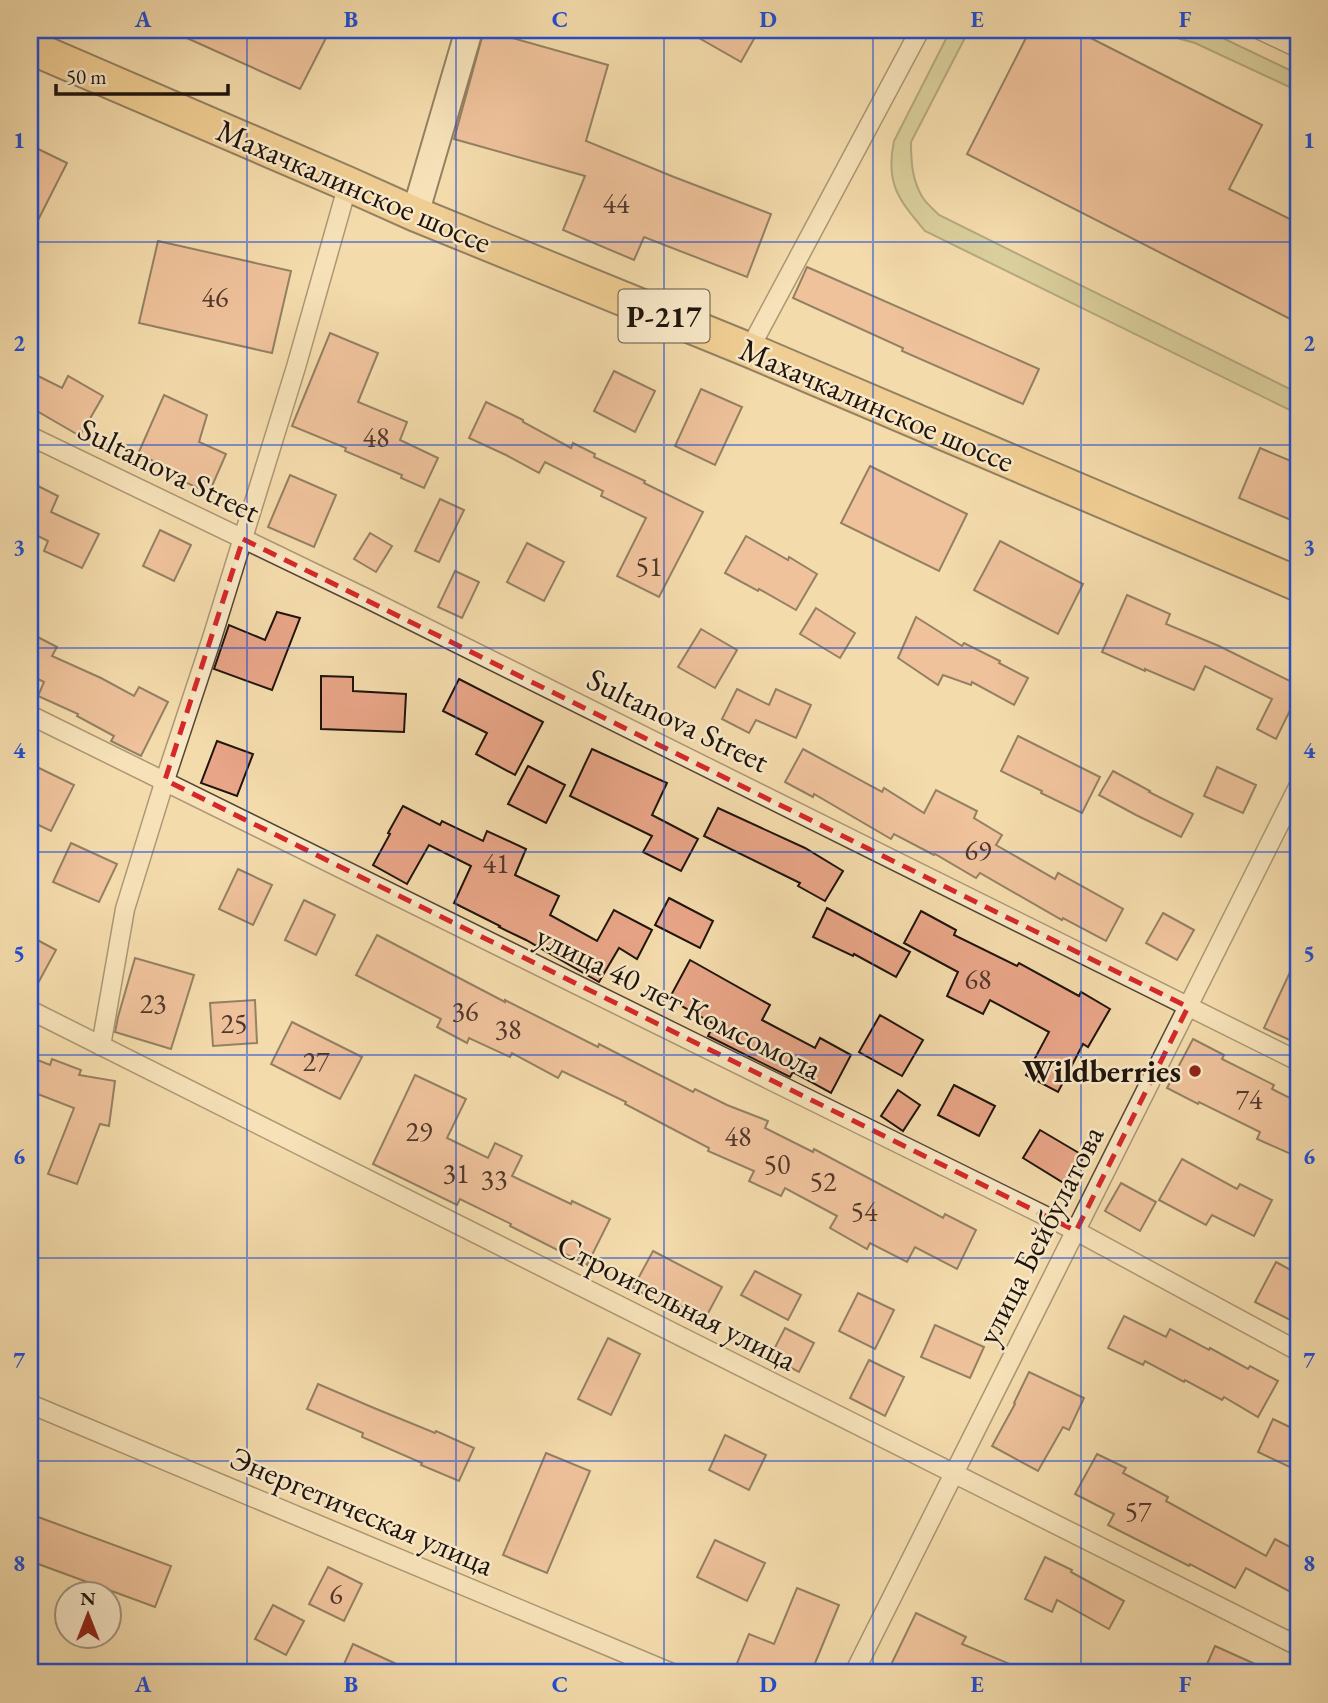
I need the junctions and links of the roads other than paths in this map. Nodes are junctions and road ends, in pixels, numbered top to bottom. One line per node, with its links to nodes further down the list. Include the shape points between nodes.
1 (469, 30): 7 (street)
2 (920, 30): 8 (street)
3 (1260, 30): 5 (street)
4 (30, 47): 6 (highway, Махачкалинское шоссе / Р-217)
5 (1298, 48)
6 (348, 184): 7 (highway, Махачкалинское шоссе / Р-217); 10 (street)
7 (415, 214): 8 (highway, Махачкалинское шоссе / Р-217)
8 (749, 350): 11 (highway, Махачкалинское шоссе / Р-217)
9 (30, 436): 10 (street, Sultanova Street)
10 (243, 539): 13 (street); 15 (street, Sultanova Street)
11 (1298, 584)
12 (30, 715): 13 (street, улица 40 лет Комсомола)
13 (165, 780): 17 (street, via 125,909); 19 (street, улица 40 лет Комсомола)
14 (1298, 787): 15 (street, улица Бейбулатова)
15 (1188, 1007): 18 (street, Sultanova Street); 19 (street, улица Бейбулатова)
16 (30, 1010): 17 (street, Строительная улица)
17 (101, 1046): 22 (street, Строительная улица)
18 (1298, 1061)
19 (1076, 1231): 20 (street, улица 40 лет Комсомола); 22 (street, улица Бейбулатова)
20 (1298, 1351)
21 (30, 1404): 24 (street, Энергетическая улица)
22 (954, 1474): 23 (street, Строительная улица); 25 (street, улица Бейбулатова)
23 (1298, 1646)
24 (672, 1673)
25 (855, 1673)

